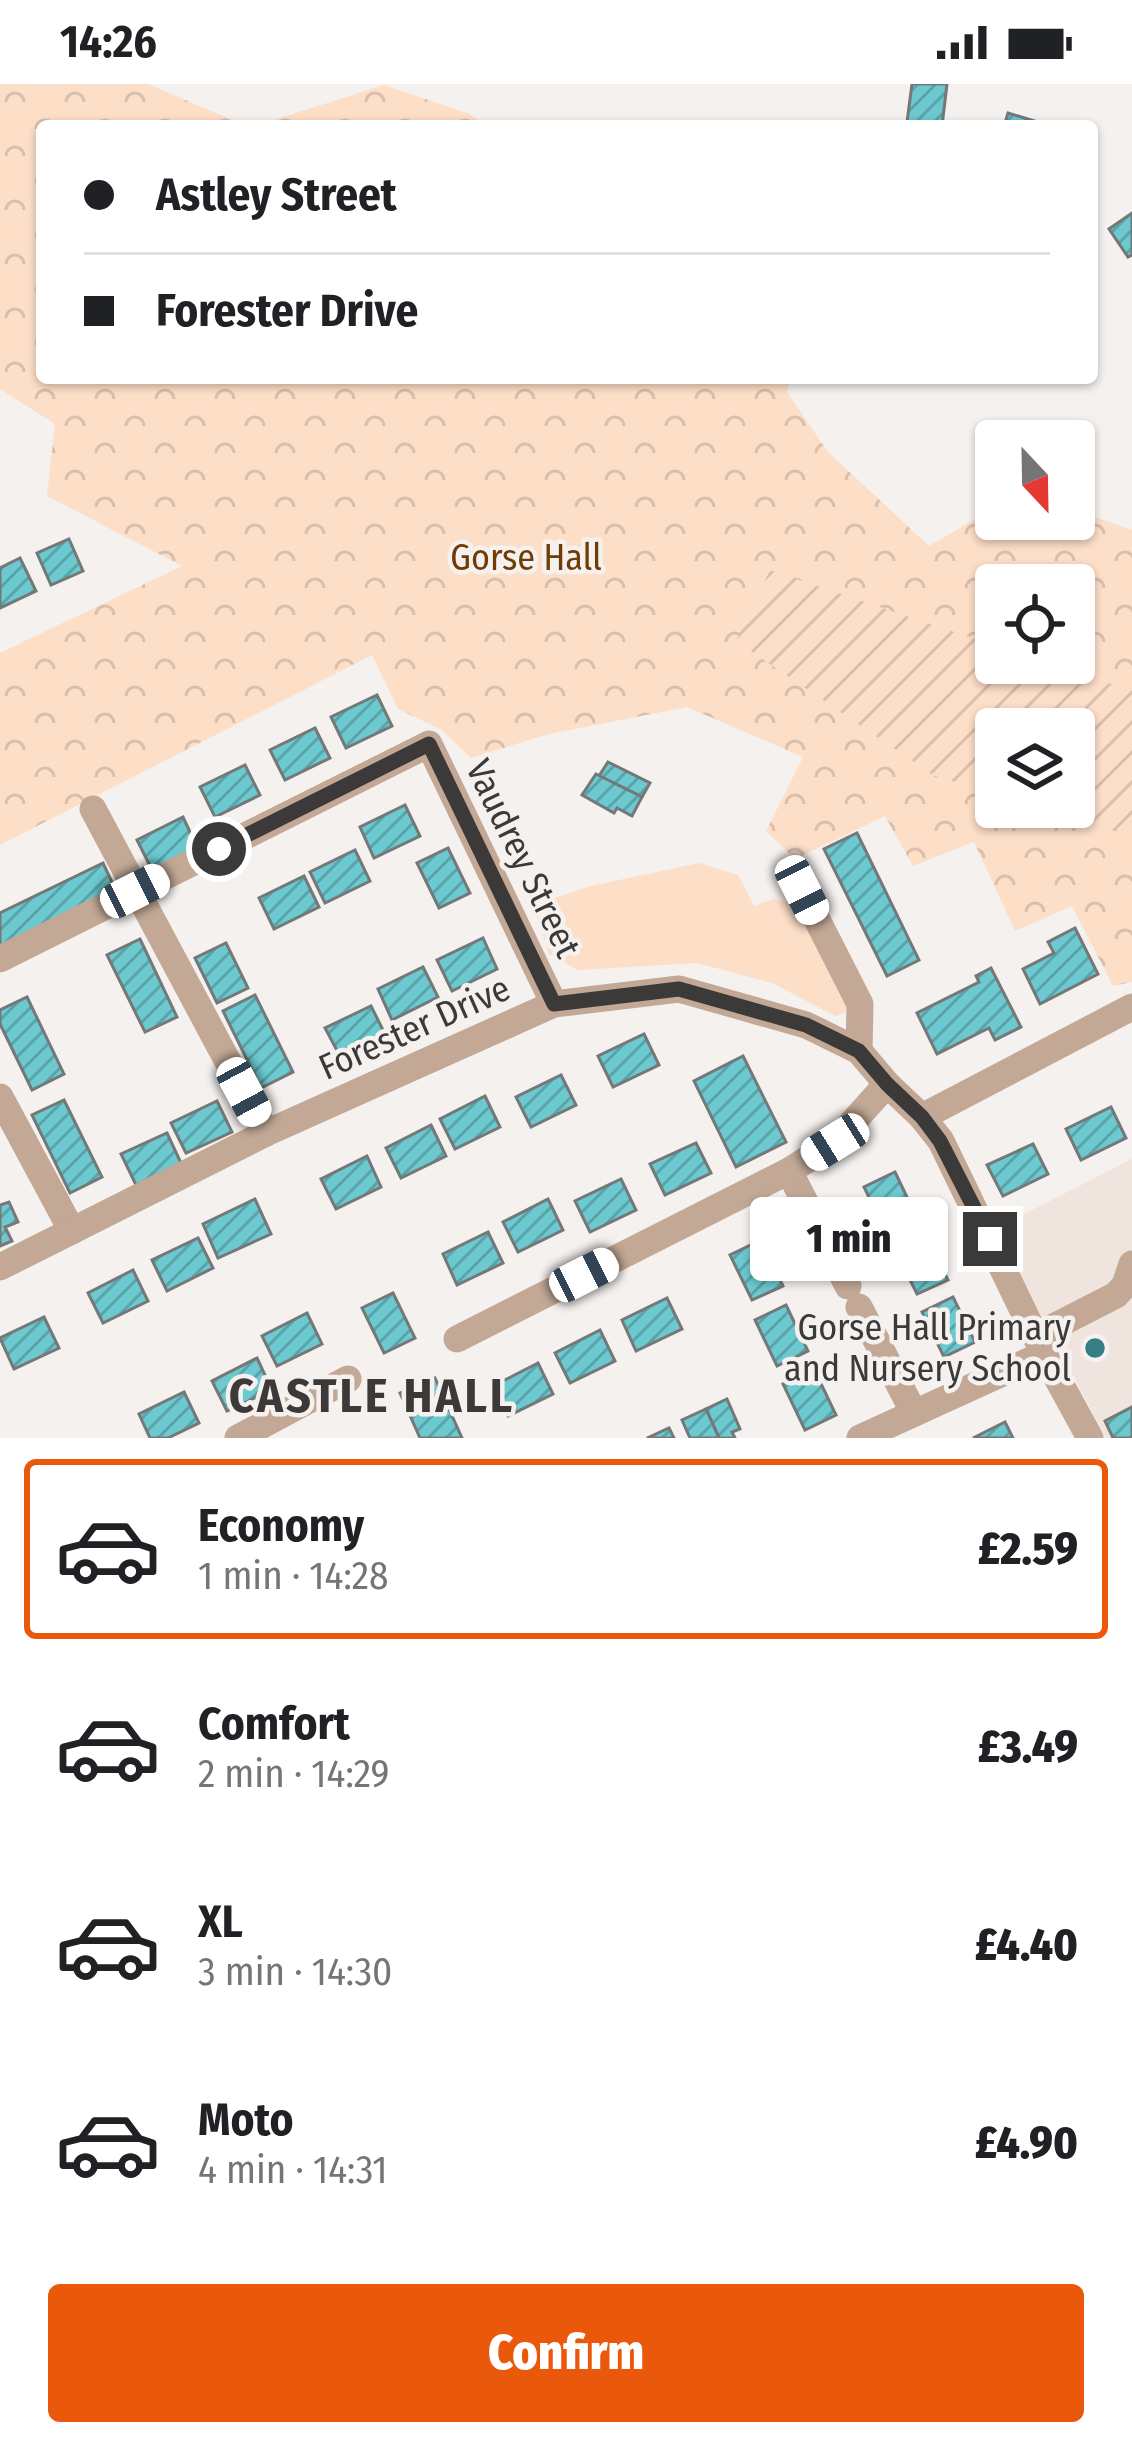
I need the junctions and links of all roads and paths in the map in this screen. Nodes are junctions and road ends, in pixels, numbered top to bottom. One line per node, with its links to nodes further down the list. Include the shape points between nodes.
1 (93, 809): 3 (street)
2 (802, 890): 7 (street, via 860,1004)
3 (135, 891): 4 (street); 5 (street, Vaudrey Street, via 429,744); 11 (street)
4 (0, 959)
5 (554, 1004): 7 (street, Forester Drive, via 679,989 806,1025); 11 (street, Forester Drive)
6 (1132, 1007): 10 (street)
7 (859, 1051): 8 (street, Forester Drive)
8 (887, 1084): 10 (street, Forester Drive); 12 (street, via 835,1142)
9 (0, 1096): 13 (street)
10 (922, 1117): 17 (street, Forester Drive)
11 (266, 1132): 13 (street, Forester Drive)
12 (789, 1171): 16 (street); 19 (street)
13 (72, 1231): 15 (street, Forester Drive)
14 (1132, 1264): 17 (street, via 1116,1295)
15 (0, 1267)
16 (457, 1339)
17 (1040, 1345): 19 (street); 22 (street, Forester Drive)
18 (348, 1379): 20 (street)
19 (914, 1413): 21 (street)
20 (238, 1438)
21 (860, 1438)
22 (1090, 1438)

